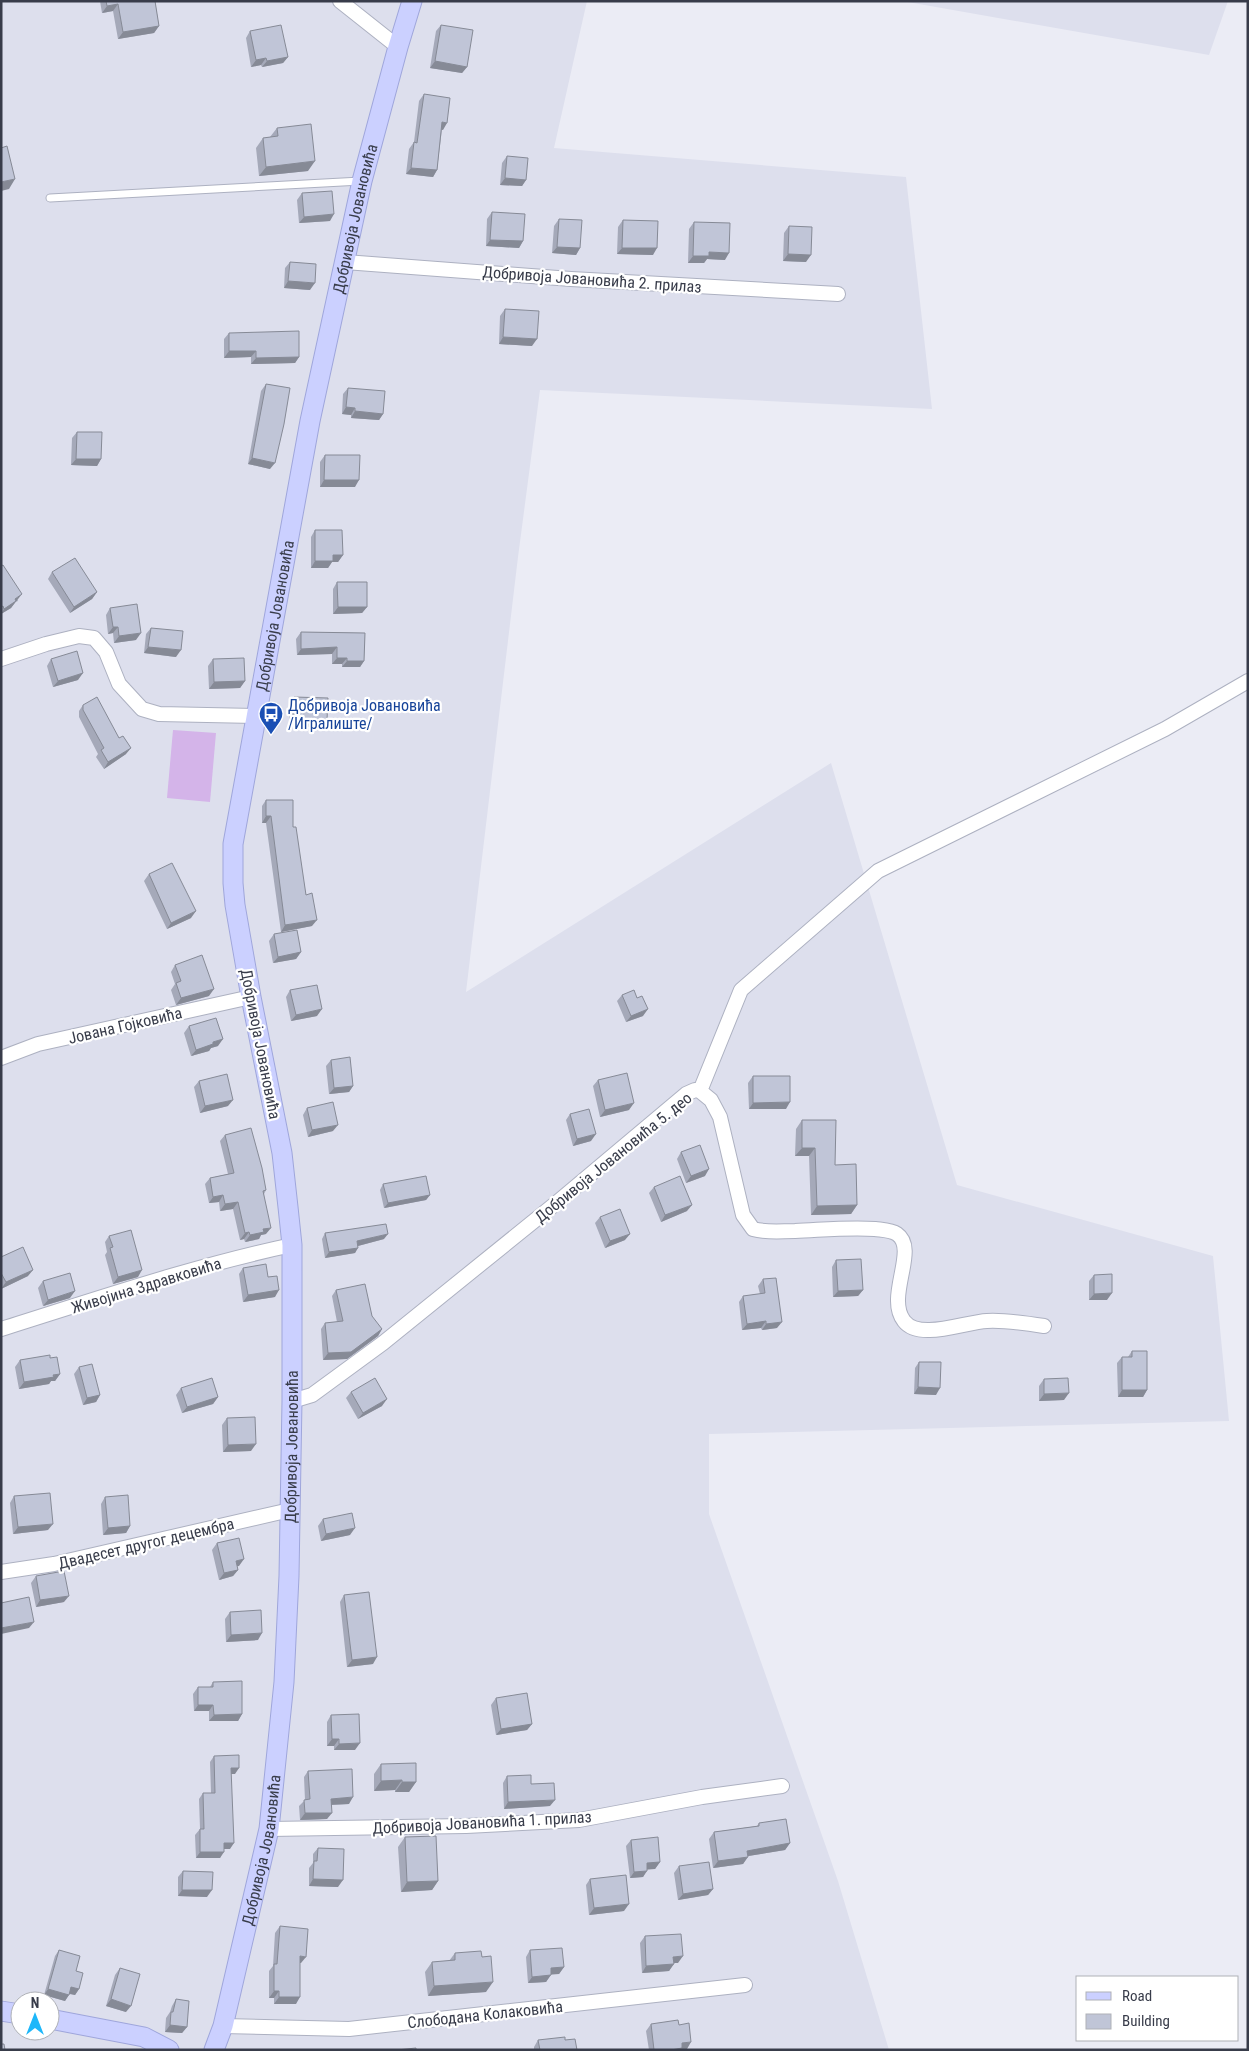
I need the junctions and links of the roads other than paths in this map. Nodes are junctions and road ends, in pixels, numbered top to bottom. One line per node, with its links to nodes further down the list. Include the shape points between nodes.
1 (340, 1): 3 (street)
2 (412, 1): 3 (street, Добривоја Јовановића)
3 (398, 47): 4 (street, Добривоја Јовановића)
4 (362, 181): 5 (lane); 6 (street, Добривоја Јовановића)
5 (50, 198)
6 (345, 262): 7 (street, Добривоја Јовановића 2. прилаз); 10 (street, Добривоја Јовановића, via 310,421)
7 (838, 294)
8 (1, 659): 10 (street, via 79,636 94,638 106,652 119,684 142,709 159,714)
9 (1248, 681): 13 (street, via 1165,729 878,871 741,990)
10 (255, 716): 11 (street, Добривоја Јовановића, via 232,862 235,905)
11 (251, 997): 12 (street, Јована Гојковића, via 38,1044); 14 (street, Добривоја Јовановића, via 282,1152)
12 (1, 1058)
13 (700, 1091): 15 (street, Добривоја Јовановића 5. део, via 711,1100 720,1117 743,1215 753,1229 770,1232 867,1229 897,1234 905,1249 897,1295 898,1311 912,1328 922,1331 987,1321); 17 (street, Добривоја Јовановића 5. део, via 686,1094 383,1343 320,1390)
14 (292, 1245): 16 (street, Живојина Здравковића, via 189,1270); 17 (street, Добривоја Јовановића)
15 (1044, 1326)
16 (1, 1329)
17 (292, 1400): 18 (street, Добривоја Јовановића)
18 (290, 1510): 19 (street, Двадесет другог децембра, via 54,1564); 21 (street, Добривоја Јовановића, via 284,1682)
19 (1, 1572)
20 (782, 1786): 21 (street, Добривоја Јовановића 1. прилаз, via 578,1820 466,1826)
21 (269, 1829): 24 (street, Добривоја Јовановића)
22 (745, 1985): 24 (street, Слободана Колаковића, via 349,2029)
23 (60, 2022): 25 (street, via 144,2037)
24 (223, 2026): 26 (street, Добривоја Јовановића)
25 (169, 2050)
26 (214, 2050)

